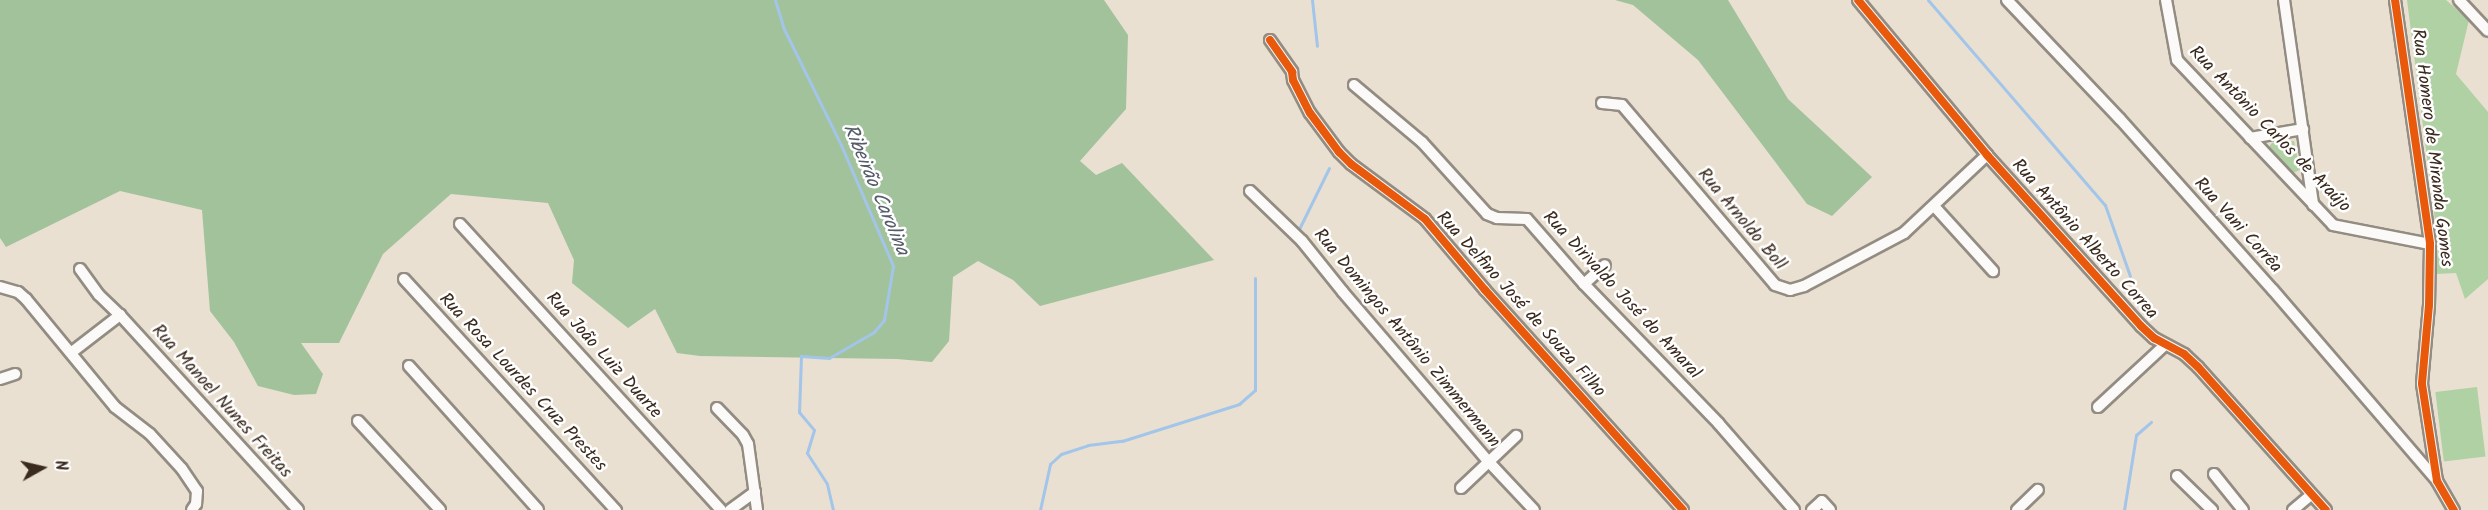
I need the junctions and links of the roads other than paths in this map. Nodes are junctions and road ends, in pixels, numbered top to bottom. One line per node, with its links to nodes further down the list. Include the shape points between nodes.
1 (1858, 0): 13 (street, Rua Antônio Alberto Correa)
2 (2007, 0): 38 (street, Rua Vani Corrêa, via 2120,119)
3 (2166, 0): 12 (street, Rua Antônio Carlos de Araújo, via 2176,60)
4 (2284, 0): 11 (street)
5 (2395, 0): 18 (street, Rua Homero de Miranda Gomes)
6 (2459, 0): 7 (street)
7 (2488, 31)
8 (1270, 40): 52 (street, Rua Delfino José de Souza Filho, via 1292,72 1310,113 1339,152 1425,219)
9 (1354, 85): 23 (street, Rua Dirivaldo José do Amaral, via 1422,142 1487,214 1527,219)
10 (1602, 103): 16 (street, Rua Arnoldo Boll, via 1622,105 1775,285 1782,288 1797,289 1867,254 1904,233)
11 (2303, 129): 12 (street); 15 (street)
12 (2250, 138): 15 (street, Rua Antônio Carlos de Araújo)
13 (1987, 155): 16 (street, Rua Arnoldo Boll); 26 (street, Rua Antônio Alberto Correa, via 2141,326)
14 (1250, 191): 35 (street, Rua Domingos Antônio Zimmermann, via 1302,240)
15 (2313, 205): 18 (street, Rua Antônio Carlos de Araújo, via 2339,228)
16 (1934, 206): 21 (street)
17 (460, 224): 48 (street, Rua João Luiz Duarte)
18 (2430, 244): 38 (street, Rua Homero de Miranda Gomes, via 2430,305 2422,384)
19 (1605, 264): 23 (street)
20 (80, 269): 25 (street, Rua Manoel Nunes Freitas)
21 (1993, 271)
22 (404, 279): 47 (street, Rua Rosa Lourdes Cruz Prestes)
23 (1584, 284): 53 (street, Rua Dirivaldo José do Amaral, via 1719,423)
24 (0, 287): 27 (street, via 18,292 26,299)
25 (120, 315): 27 (street); 44 (street, Rua Manoel Nunes Freitas)
26 (2165, 345): 31 (street); 42 (street, Rua Antônio Alberto Correa, via 2184,354 2204,373)
27 (72, 352): 43 (street, via 115,407 150,434 189,477 197,491)
28 (409, 366): 46 (street)
29 (15, 374): 30 (street)
30 (0, 379)
31 (2098, 407)
32 (717, 408): 41 (street, via 743,435)
33 (358, 421): 45 (street)
34 (1516, 436): 35 (street)
35 (1488, 462): 39 (street); 51 (street, Rua Domingos Antônio Zimmermann)
36 (2214, 474): 58 (street)
37 (2177, 476): 57 (street)
38 (2437, 481): 61 (street, Rua Homero de Miranda Gomes)
39 (1461, 488)
40 (2038, 490): 56 (street)
41 (755, 492): 49 (street); 50 (street)
42 (2312, 495): 59 (street); 60 (street, Rua Antônio Alberto Correa)
43 (192, 510)
44 (298, 510)
45 (440, 510)
46 (538, 510)
47 (616, 510)
48 (721, 510)
49 (730, 510)
50 (757, 510)
51 (1534, 510)
52 (1683, 510)
53 (1794, 510)
54 (1812, 510): 55 (street, via 1822,501)
55 (1830, 510)
56 (2017, 510)
57 (2212, 510)
58 (2243, 510)
59 (2293, 510)
60 (2326, 510)
61 (2454, 510)

